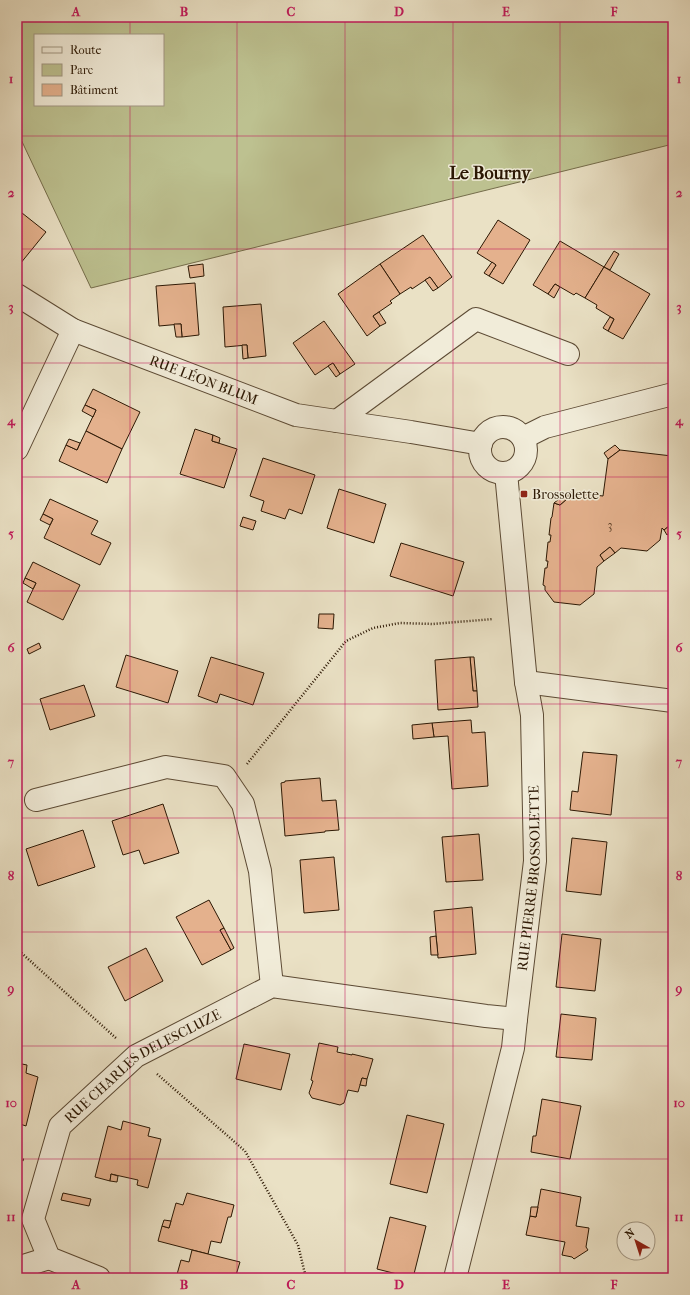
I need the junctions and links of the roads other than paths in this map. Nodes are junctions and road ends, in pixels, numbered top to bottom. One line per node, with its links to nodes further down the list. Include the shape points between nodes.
1 (17, 296): 2 (street, RUE LÉON BLUM)
2 (73, 330): 5 (street, RUE LÉON BLUM, via 296,415); 8 (street)
3 (568, 354): 5 (street, via 476,319)
4 (673, 394): 6 (street, via 545,427)
5 (337, 421): 7 (street, RUE LÉON BLUM)
6 (522, 438): 7 (street, via 511,429 496,429 490,432); 9 (street, via 526,453 524,460 513,471)
7 (481, 444): 9 (street, via 480,452 486,465 491,470)
8 (17, 449)
9 (506, 473): 10 (street, RUE PIERRE BROSSOLETTE)
10 (526, 682): 11 (street); 14 (street, RUE PIERRE BROSSOLETTE, via 532,715 535,861)
11 (673, 701)
12 (36, 800): 13 (street, via 166,767 224,776 243,804 260,871)
13 (272, 986): 14 (street); 15 (street, RUE CHARLES DELESCLUZE, via 136,1056 60,1126 33,1219)
14 (516, 1019): 18 (street, RUE PIERRE BROSSOLETTE, via 513,1048)
15 (49, 1258): 16 (street); 17 (street)
16 (17, 1268)
17 (99, 1278)
18 (455, 1278)

